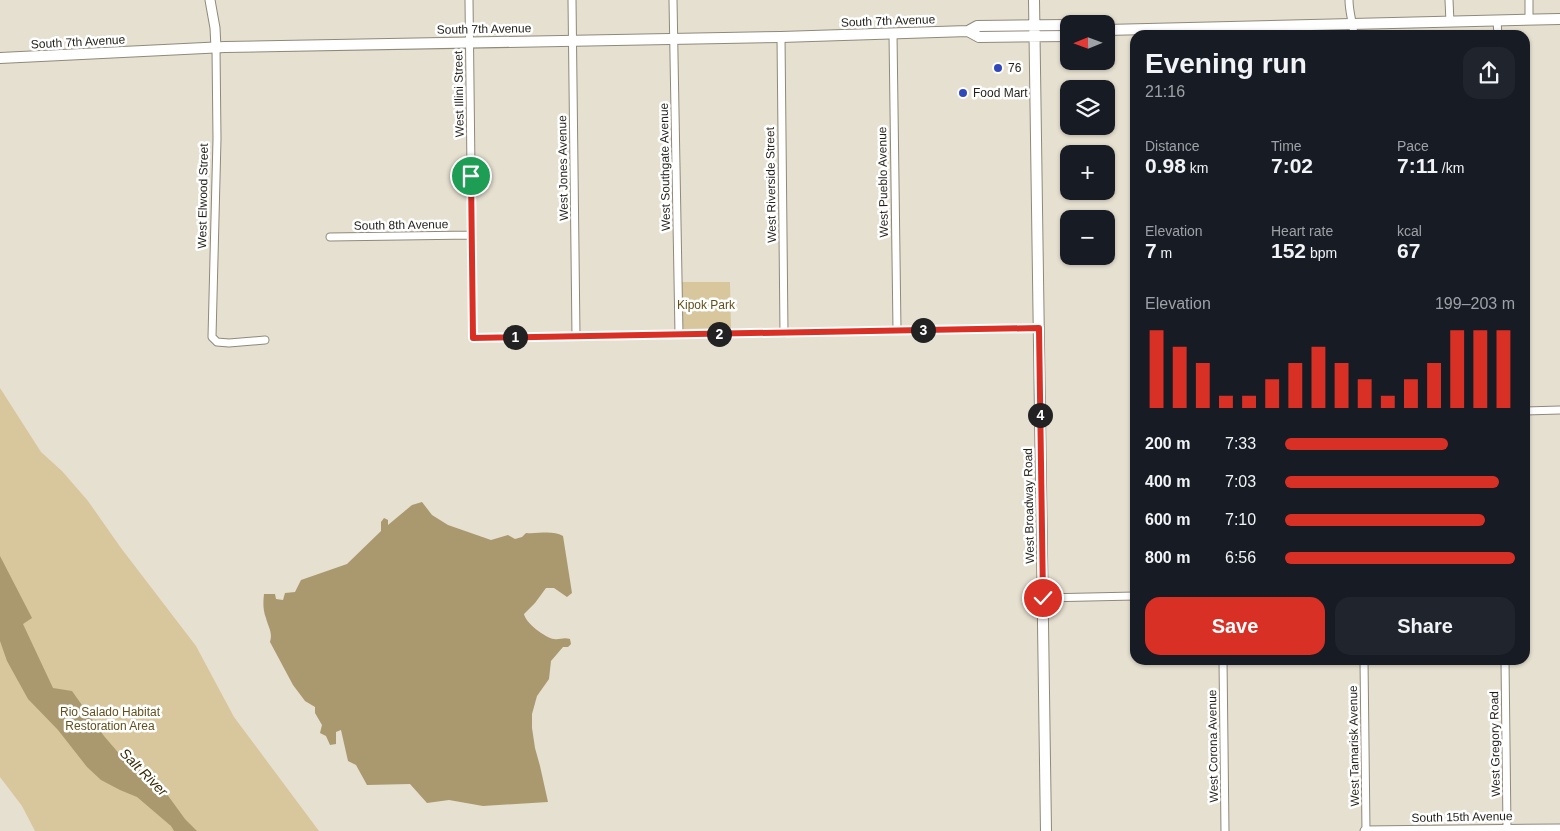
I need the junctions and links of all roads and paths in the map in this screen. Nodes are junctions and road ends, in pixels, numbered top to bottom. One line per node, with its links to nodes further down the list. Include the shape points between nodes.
1 (210, 0): 29 (street, West Elwood Street)
2 (469, 0): 28 (street, West Illini Street)
3 (572, 0): 27 (street, West Jones Avenue)
4 (673, 0): 26 (street, West Southgate Avenue)
5 (1034, 0): 14 (main road, West Broadway Road)
6 (1349, 0): 13 (street)
7 (1449, 0): 12 (street)
8 (1529, 0): 10 (street)
9 (1560, 19): 10 (main road)
10 (1529, 20): 11 (main road)
11 (1497, 21): 12 (main road); 20 (street)
12 (1450, 22): 13 (main road)
13 (1353, 24): 18 (main road); 19 (street)
14 (1034, 25): 15 (main road, South 7th Avenue); 21 (main road, South 7th Avenue, via 977,26); 23 (main road, West Broadway Road)
15 (1060, 25)
16 (1115, 30): 17 (main road)
17 (1130, 30)
18 (1234, 30)
19 (1354, 30)
20 (1498, 30)
21 (968, 31): 22 (main road, South 7th Avenue); 23 (main road, South 7th Avenue, via 979,38)
22 (892, 34): 25 (main road, South 7th Avenue); 34 (street, West Pueblo Avenue)
23 (1035, 36): 24 (main road, South 7th Avenue); 33 (main road, West Broadway Road)
24 (1060, 36)
25 (781, 37): 26 (main road, South 7th Avenue); 35 (street, West Riverside Street)
26 (674, 38): 27 (main road, South 7th Avenue); 36 (street, West Southgate Avenue)
27 (573, 40): 28 (main road, South 7th Avenue); 37 (street, West Jones Avenue)
28 (469, 42): 29 (main road, South 7th Avenue); 31 (street, West Illini Street)
29 (216, 48): 30 (main road, South 7th Avenue); 38 (street, West Elwood Street, via 212,337 217,342 229,344)
30 (0, 58)
31 (472, 236): 32 (street, South 8th Avenue); 37 (street, West Illini Street, via 473,338)
32 (330, 237)
33 (1039, 328): 34 (street); 42 (main road, West Broadway Road)
34 (897, 330): 35 (street)
35 (784, 333): 36 (street)
36 (679, 334): 37 (street)
37 (576, 336)
38 (266, 340)
39 (1560, 410): 40 (street)
40 (1530, 411)
41 (1130, 596): 42 (street)
42 (1043, 598): 48 (main road, West Broadway Road)
43 (1223, 665): 49 (street, West Corona Avenue)
44 (1364, 665): 50 (street, West Tamarisk Avenue)
45 (1505, 665): 46 (street, West Gregory Road)
46 (1507, 829): 47 (street, South 15th Avenue); 51 (street, South 15th Avenue)
47 (1560, 829)
48 (1046, 831)
49 (1225, 831)
50 (1366, 831): 51 (street, South 15th Avenue)
51 (1457, 831)

